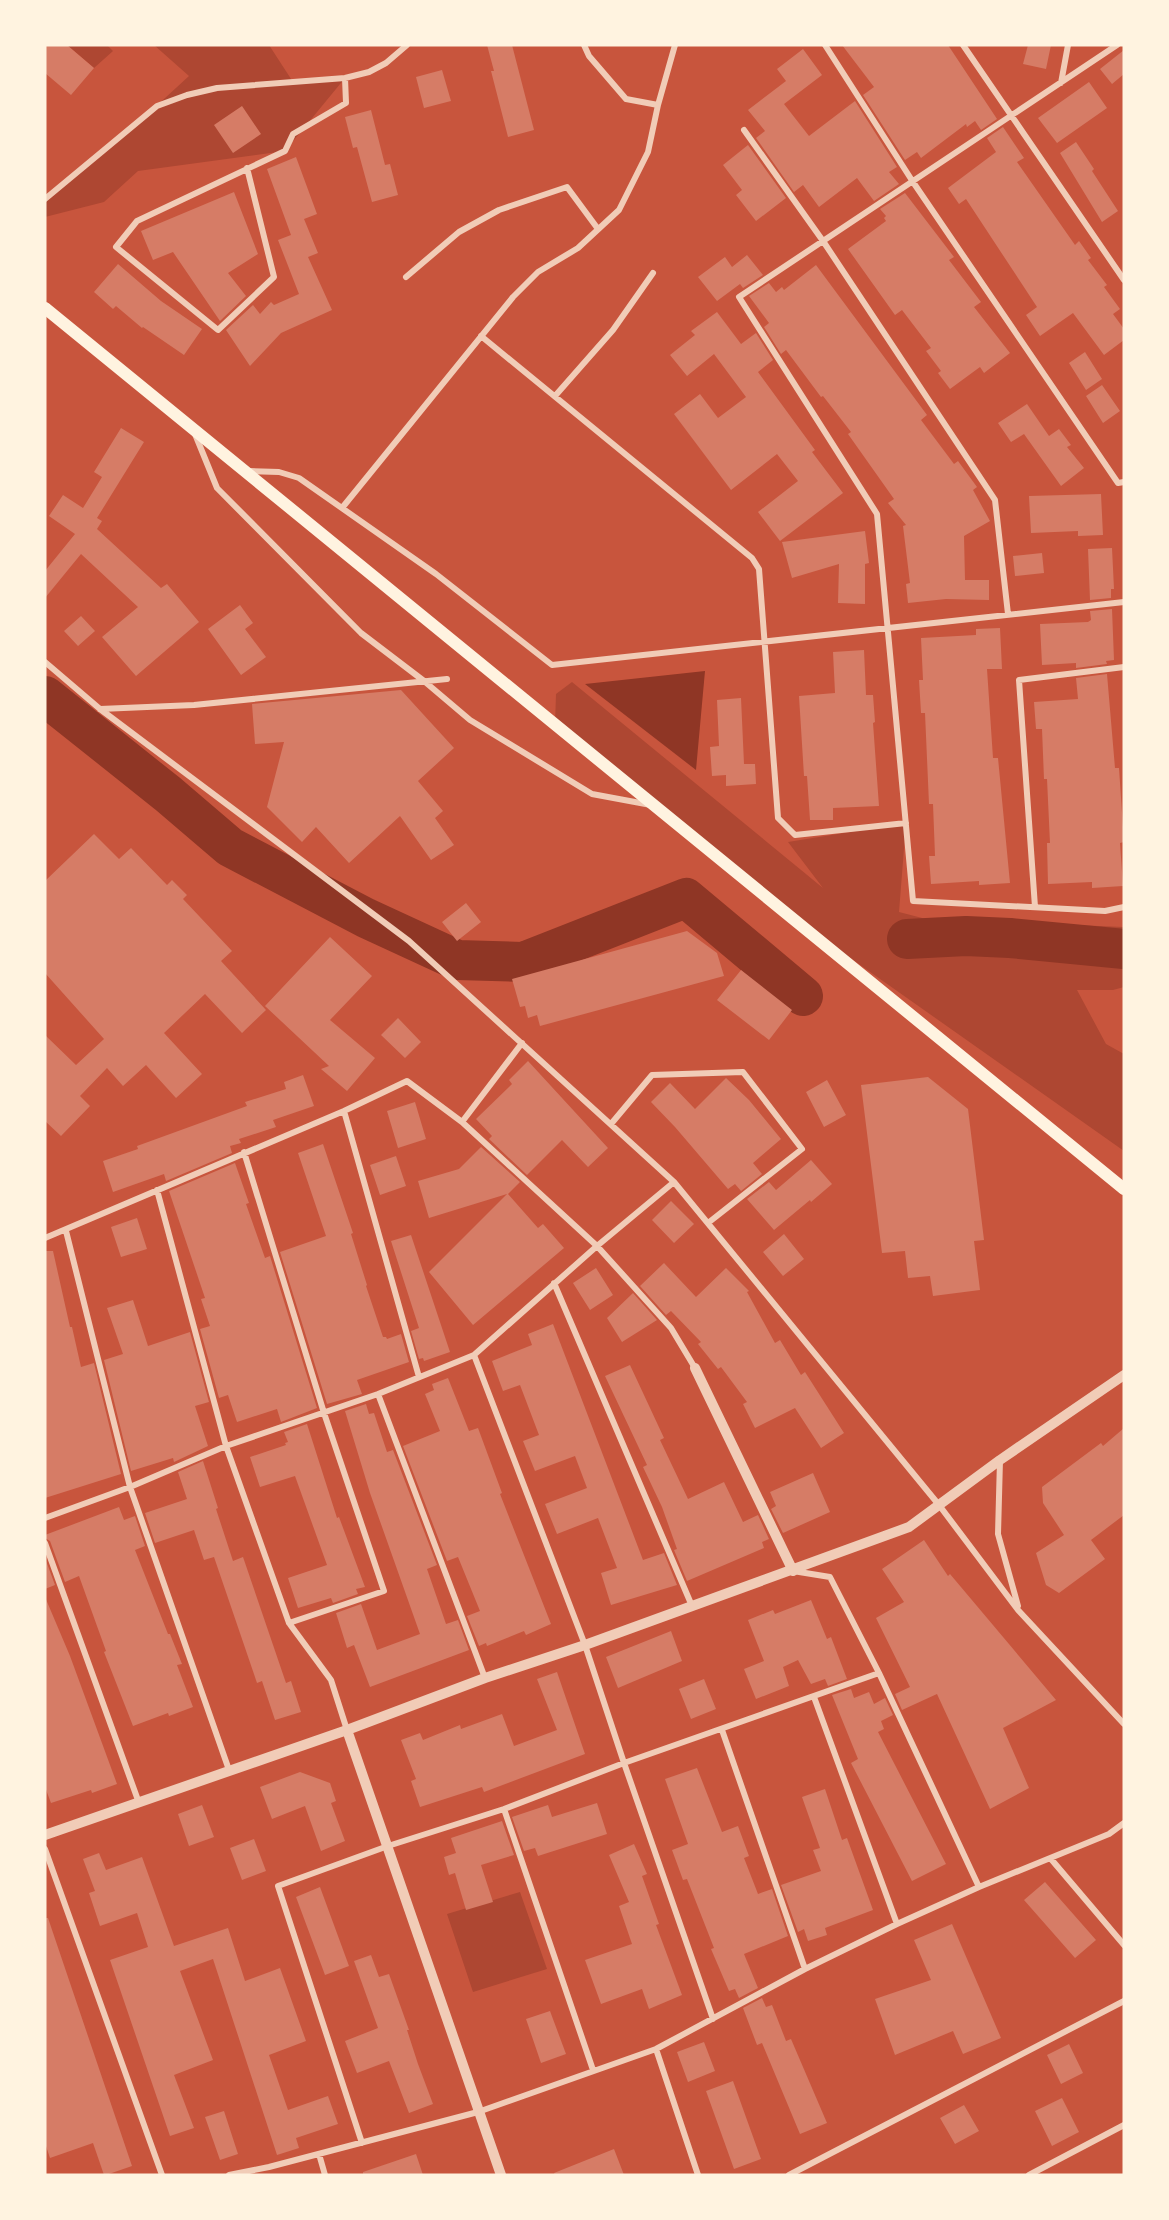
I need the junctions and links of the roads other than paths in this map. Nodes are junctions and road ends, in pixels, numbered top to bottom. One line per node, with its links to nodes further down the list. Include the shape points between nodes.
1 (407, 45): 8 (street, via 386,63)
2 (584, 45): 10 (street, via 626,99)
3 (675, 45): 10 (street)
4 (825, 45): 14 (street)
5 (963, 45): 11 (street)
6 (1068, 45): 9 (street)
7 (1117, 45): 9 (street)
8 (345, 78): 13 (street, via 346,104 293,134 285,150); 15 (street, via 217,88 157,106)
9 (1061, 83): 11 (street)
10 (658, 105): 16 (street, via 648,152 619,210)
11 (1013, 115): 14 (street); 20 (street)
12 (744, 130): 17 (street)
13 (247, 168): 13 (street, via 274,277 218,330 116,247 137,221)
14 (913, 182): 17 (street); 26 (street, via 1118,483)
15 (45, 200)
16 (598, 229): 19 (street, via 567,187 499,210 459,231); 22 (street, via 578,248 538,272)
17 (823, 241): 29 (street, via 995,500); 30 (street, via 740,297 877,514)
18 (653, 273): 23 (street, via 613,330)
19 (406, 277)
20 (1124, 280)
21 (45, 308): 24 (main road)
22 (481, 336): 23 (street); 27 (street)
23 (555, 396): 31 (street, via 752,558 759,569)
24 (194, 431): 25 (main road); 35 (street, via 217,488 361,633)
25 (243, 471): 27 (street, via 279,472 299,478); 37 (main road)
26 (1124, 482)
27 (342, 508): 31 (street, via 436,574 552,665)
28 (1124, 602): 29 (street)
29 (1008, 614): 30 (street)
30 (887, 627): 31 (street); 38 (street)
31 (765, 641): 38 (street, via 778,818 795,834)
32 (45, 662): 36 (street)
33 (1124, 667): 39 (street, via 1019,680)
34 (447, 679): 35 (street)
35 (424, 681): 36 (street, via 194,705); 37 (street, via 470,720 592,795)
36 (100, 709): 41 (street, via 409,941)
37 (654, 806): 47 (main road)
38 (906, 823): 39 (street, via 913,901)
39 (1035, 907): 40 (street, via 1105,911)
40 (1124, 907)
41 (522, 1043): 43 (street); 44 (street)
42 (344, 1111): 43 (street, via 407,1081); 45 (street); 57 (street)
43 (462, 1122): 52 (street)
44 (611, 1124): 46 (street); 49 (street, via 652,1075 743,1072 802,1149)
45 (244, 1152): 48 (street); 59 (street)
46 (674, 1182): 49 (street); 52 (street)
47 (1124, 1189)
48 (158, 1190): 50 (street); 60 (street)
49 (708, 1223): 63 (street)
50 (66, 1231): 51 (street); 62 (street)
51 (45, 1239)
52 (597, 1246): 53 (street); 55 (street, via 671,1328)
53 (554, 1283): 54 (street); 67 (street)
54 (474, 1355): 57 (street); 70 (street)
55 (695, 1368): 66 (street)
56 (1124, 1376): 61 (street)
57 (420, 1377): 58 (street)
58 (378, 1394): 59 (street); 72 (street)
59 (324, 1413): 60 (street); 69 (street, via 384,1591)
60 (226, 1446): 62 (street); 69 (street)
61 (1000, 1460): 63 (street); 68 (street, via 998,1534)
62 (130, 1487): 64 (street); 78 (street)
63 (939, 1504): 66 (street, via 909,1527); 68 (street)
64 (45, 1518)
65 (45, 1543): 79 (street)
66 (793, 1571): 67 (street); 71 (street, via 830,1578)
67 (692, 1606): 70 (street)
68 (1018, 1610): 74 (street)
69 (289, 1623): 75 (street, via 331,1680)
70 (585, 1645): 72 (street); 77 (street)
71 (879, 1674): 73 (street); 86 (street)
72 (485, 1678): 75 (street)
73 (814, 1697): 76 (street); 87 (street)
74 (1124, 1724)
75 (348, 1730): 78 (street); 83 (street)
76 (722, 1730): 77 (street); 89 (street)
77 (624, 1763): 80 (street); 91 (street)
78 (229, 1770): 79 (street)
79 (139, 1803): 82 (street)
80 (504, 1809): 83 (street); 93 (street)
81 (1124, 1823): 85 (street, via 1109,1834)
82 (45, 1835)
83 (388, 1846): 94 (street); 96 (street, via 278,1886)
84 (45, 1849): 98 (street)
85 (1051, 1859): 86 (street); 88 (street)
86 (979, 1887): 87 (street)
87 (897, 1924): 89 (street)
88 (1124, 1945)
89 (805, 1969): 91 (street)
90 (1124, 2001): 103 (street)
91 (713, 2019): 92 (street)
92 (656, 2049): 93 (street); 102 (street)
93 (593, 2070): 94 (street)
94 (478, 2112): 96 (street); 101 (street)
95 (1124, 2125): 104 (street)
96 (362, 2144): 97 (street)
97 (318, 2154): 99 (street); 100 (street)
98 (162, 2175)
99 (229, 2175)
100 (325, 2175)
101 (501, 2175)
102 (698, 2175)
103 (789, 2175)
104 (1029, 2175)

